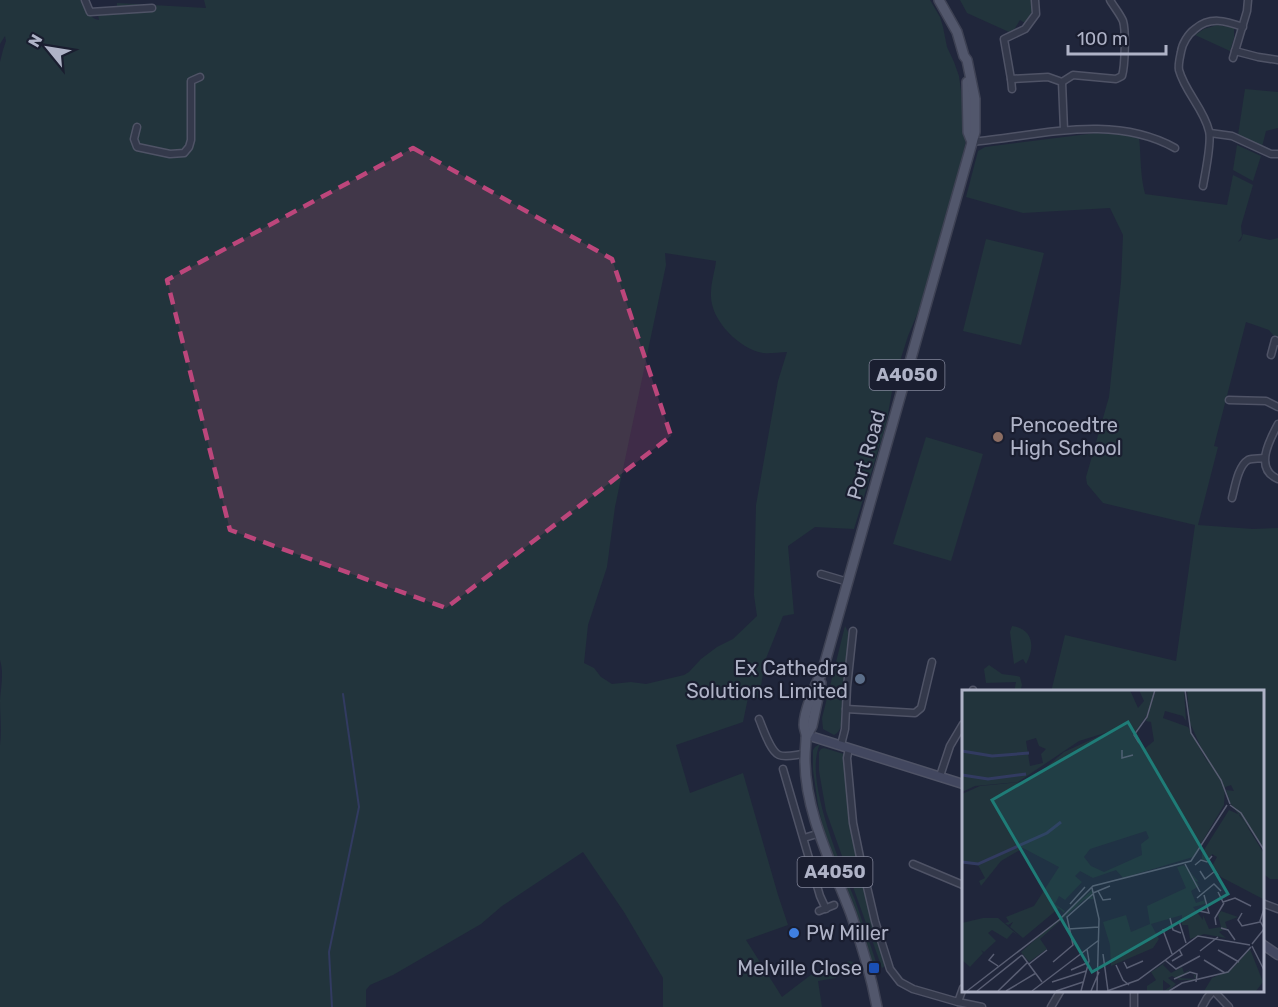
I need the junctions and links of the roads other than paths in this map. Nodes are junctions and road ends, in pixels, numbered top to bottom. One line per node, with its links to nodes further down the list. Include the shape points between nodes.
1 (85, 0): 6 (street, via 90,12)
2 (939, 0): 18 (main road, Port Road / A4050, via 957,32 964,56)
3 (1035, 0): 12 (street, via 1036,14 1025,28 1004,39)
4 (1110, 0): 13 (street, via 1124,28 1122,76 1116,79 1073,75)
5 (1248, 0): 7 (street)
6 (152, 8)
7 (1243, 27): 8 (street); 17 (street, via 1212,21 1193,30 1182,46 1178,68)
8 (1235, 51): 9 (street); 10 (street)
9 (1233, 58)
10 (1278, 60)
11 (200, 77): 15 (street, via 191,81 191,140 184,153 137,147)
12 (1011, 79): 13 (street, via 1048,77); 14 (street)
13 (1062, 82): 16 (street)
14 (1012, 89)
15 (137, 128)
16 (1064, 130): 18 (street); 19 (street, via 1122,130 1147,135)
17 (1210, 134): 20 (street, via 1232,136); 21 (street)
18 (972, 142): 31 (main road, Port Road / A4050)
19 (1175, 148)
20 (1278, 154)
21 (1203, 186)
22 (1278, 342): 23 (street, via 1275,340)
23 (1271, 355)
24 (1229, 400): 25 (street, via 1266,401)
25 (1278, 407)
26 (1278, 424): 27 (street)
27 (1264, 458): 28 (street, via 1266,470); 29 (street, via 1246,461)
28 (1278, 479)
29 (1232, 498)
30 (821, 574): 31 (street)
31 (848, 582): 37 (main road, Port Road / A4050)
32 (853, 631): 34 (street)
33 (932, 662): 34 (street, via 921,708 915,713)
34 (846, 709): 38 (street)
35 (759, 719): 39 (street, via 777,754)
36 (962, 726): 41 (street)
37 (807, 735): 38 (street); 39 (main road, A4050)
38 (845, 747): 41 (street); 56 (street, via 854,823 888,963 905,986)
39 (805, 754): 43 (main road, A4050, via 808,790)
40 (783, 769): 44 (street)
41 (940, 776): 42 (street)
42 (962, 784)
43 (820, 833): 44 (street); 57 (main road, A4050, via 859,938)
44 (804, 838): 48 (street, via 822,910)
45 (913, 864): 46 (street)
46 (962, 885)
47 (1263, 903): 49 (street)
48 (834, 905)
49 (1278, 909)
50 (1263, 945): 51 (street)
51 (1278, 955)
52 (962, 991): 56 (street)
53 (1060, 992): 59 (street)
54 (1212, 992): 60 (street)
55 (1214, 992): 61 (street)
56 (958, 1002): 58 (street)
57 (877, 1007)
58 (982, 1007)
59 (1051, 1007)
60 (1202, 1007)
61 (1229, 1007)

